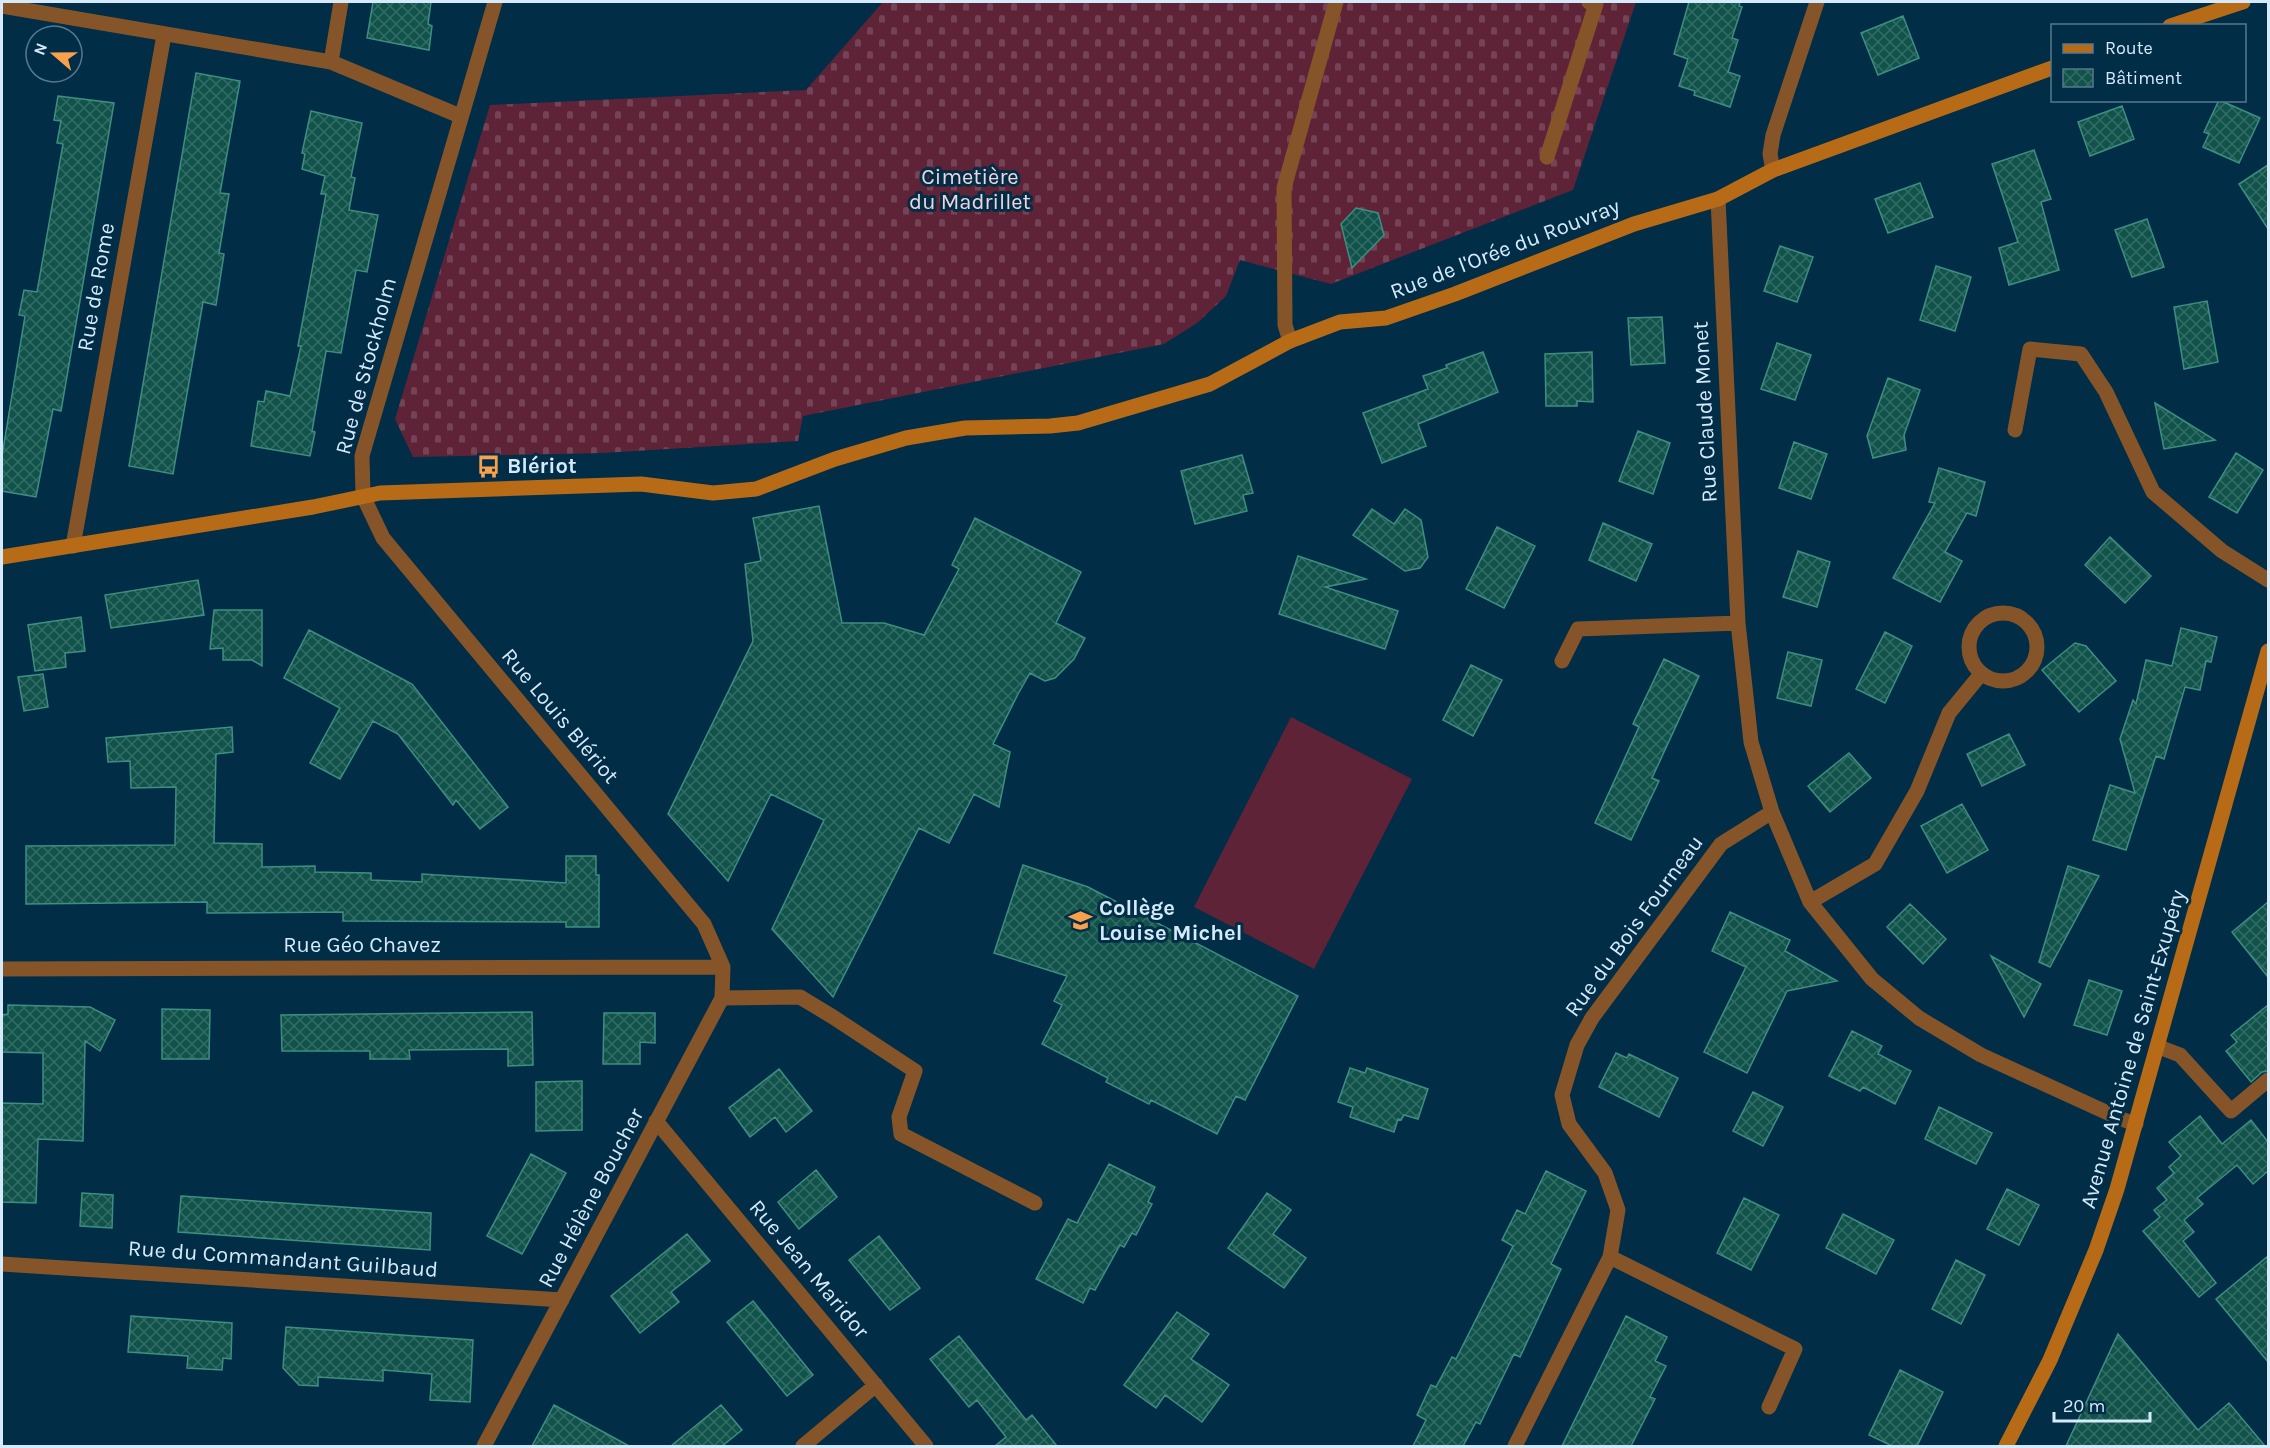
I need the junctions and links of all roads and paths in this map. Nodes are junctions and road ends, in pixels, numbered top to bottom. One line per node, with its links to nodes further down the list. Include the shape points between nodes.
1 (341, 2): 10 (street)
2 (495, 2): 12 (street, Rue de Stockholm)
3 (1336, 2): 16 (street, via 1284,188 1285,325)
4 (1589, 2): 13 (street, via 1596,3)
5 (1817, 2): 14 (street, via 1773,135)
6 (2243, 2): 8 (street)
7 (2, 6): 9 (street)
8 (2176, 24)
9 (164, 35): 10 (street); 19 (street, Rue de Rome)
10 (331, 62): 12 (street)
11 (2051, 68): 14 (street, Rue de l'Orée du Rouvray)
12 (460, 116): 18 (street, Rue de Stockholm, via 362,456)
13 (1547, 157)
14 (1773, 170): 15 (street, Rue de l'Orée du Rouvray)
15 (1718, 199): 16 (street, Rue de l'Orée du Rouvray, via 1634,225 1386,318 1340,322); 22 (street, Rue Claude Monet)
16 (1290, 341): 18 (street, Rue de l'Orée du Rouvray, via 1210,384 1078,423 965,428 906,438 756,489 713,493 641,484)
17 (2015, 430): 21 (street, via 2030,349 2081,354 2106,392 2153,492 2222,551)
18 (363, 495): 19 (street, via 313,507); 28 (street, Rue Louis Blériot, via 383,538 704,924)
19 (73, 546): 20 (street)
20 (2, 557)
21 (2268, 580)
22 (1738, 623): 24 (street, via 1578,630); 26 (street, Rue Claude Monet, via 1751,742)
23 (2268, 651): 31 (street, Avenue Antoine de Saint-Exupéry)
24 (1562, 662)
25 (1981, 674): 25 (street, via 2002,682 2014,680 2032,666 2037,655 2034,632 2019,616 1996,613 1977,623 1968,644 1973,666); 27 (street, via 1949,713 1917,791 1875,864)
26 (1772, 812): 27 (street, Rue Claude Monet); 36 (street, Rue du Bois Fourneau, via 1721,844 1576,1045 1562,1095 1569,1124 1605,1173 1618,1210)
27 (1810, 902): 34 (street, Rue Claude Monet, via 1872,979 1919,1018 1981,1055)
28 (723, 966): 29 (street, Rue Géo Chavez); 30 (street, Rue Hélène Boucher)
29 (2, 969)
30 (722, 998): 33 (street, Rue Hélène Boucher); 35 (street, via 800,998 833,1017 915,1071 899,1117 901,1134)
31 (2159, 1047): 32 (street, via 2180,1055 2231,1111); 34 (street, Avenue Antoine de Saint-Exupéry)
32 (2268, 1080)
33 (656, 1121): 38 (street, Rue Hélène Boucher); 39 (street, Rue Jean Maridor)
34 (2136, 1124): 45 (street, Avenue Antoine de Saint-Exupéry, via 2096,1250 2050,1360)
35 (1035, 1203)
36 (1610, 1257): 40 (street, via 1795,1349); 44 (street, Rue du Bois Fourneau)
37 (2, 1264): 38 (street, Rue du Commandant Guilbaud)
38 (562, 1300): 41 (street, Rue Hélène Boucher)
39 (876, 1385): 42 (street); 43 (street, Rue Jean Maridor)
40 (1769, 1407)
41 (484, 1446)
42 (803, 1446)
43 (926, 1446)
44 (1515, 1446)
45 (2006, 1446)

